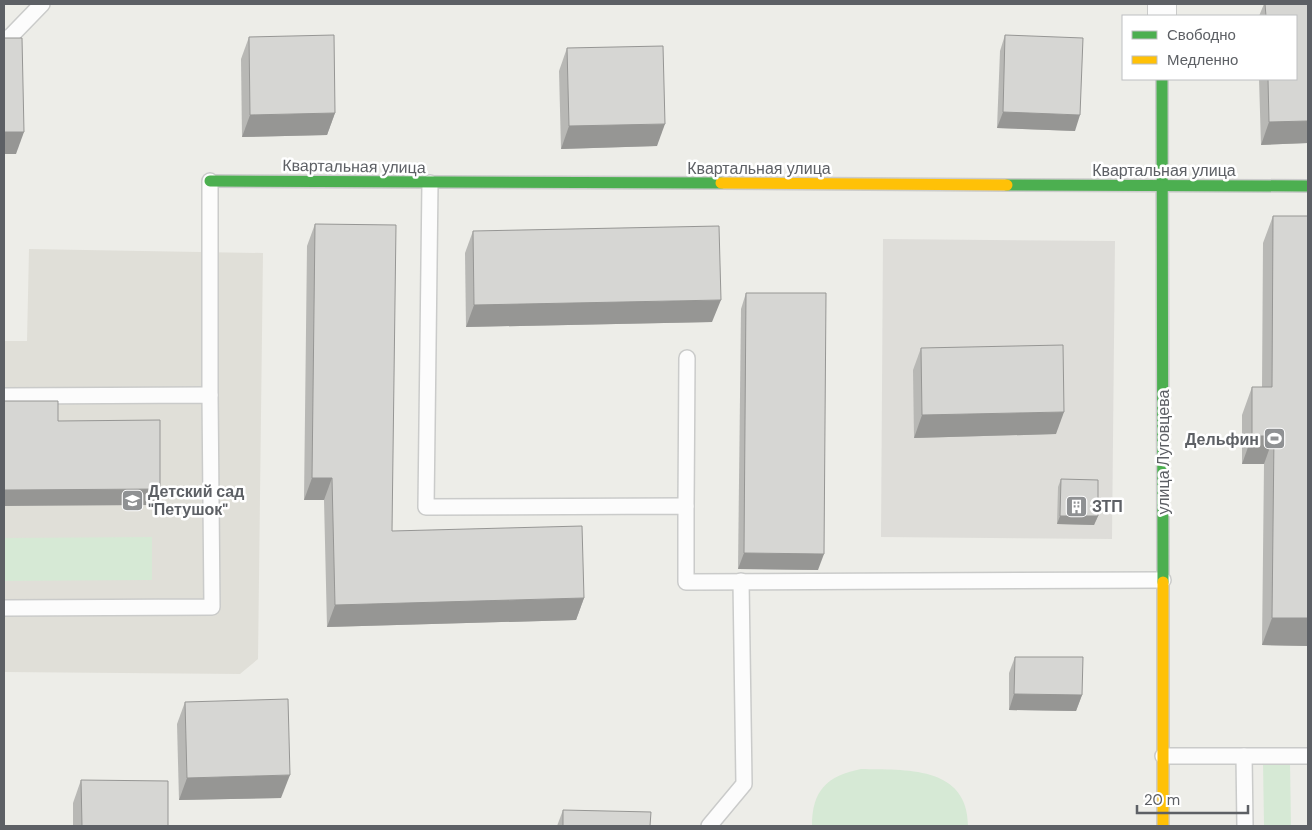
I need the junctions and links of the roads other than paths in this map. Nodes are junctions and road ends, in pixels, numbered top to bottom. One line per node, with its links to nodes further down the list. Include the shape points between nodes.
1 (42, 4): 2 (lane, via 9,38)
2 (4, 38)
3 (1162, 80): 7 (street, улица Луговцева)
4 (210, 181): 5 (street, Квартальная улица); 9 (lane)
5 (430, 183): 7 (street, Квартальная улица); 11 (lane, via 426,507)
6 (1308, 186): 7 (street, Квартальная улица)
7 (1162, 187): 12 (street, улица Луговцева)
8 (687, 358): 11 (lane)
9 (210, 395): 10 (lane); 14 (lane, via 212,607)
10 (4, 396)
11 (686, 506): 13 (lane, via 686,582)
12 (1163, 580): 13 (lane); 15 (street, улица Луговцева)
13 (742, 581): 18 (lane, via 744,784)
14 (4, 608)
15 (1163, 756): 16 (lane); 19 (street, улица Луговцева)
16 (1244, 756): 17 (lane); 20 (lane)
17 (1308, 756)
18 (709, 826)
19 (1163, 826)
20 (1245, 826)

